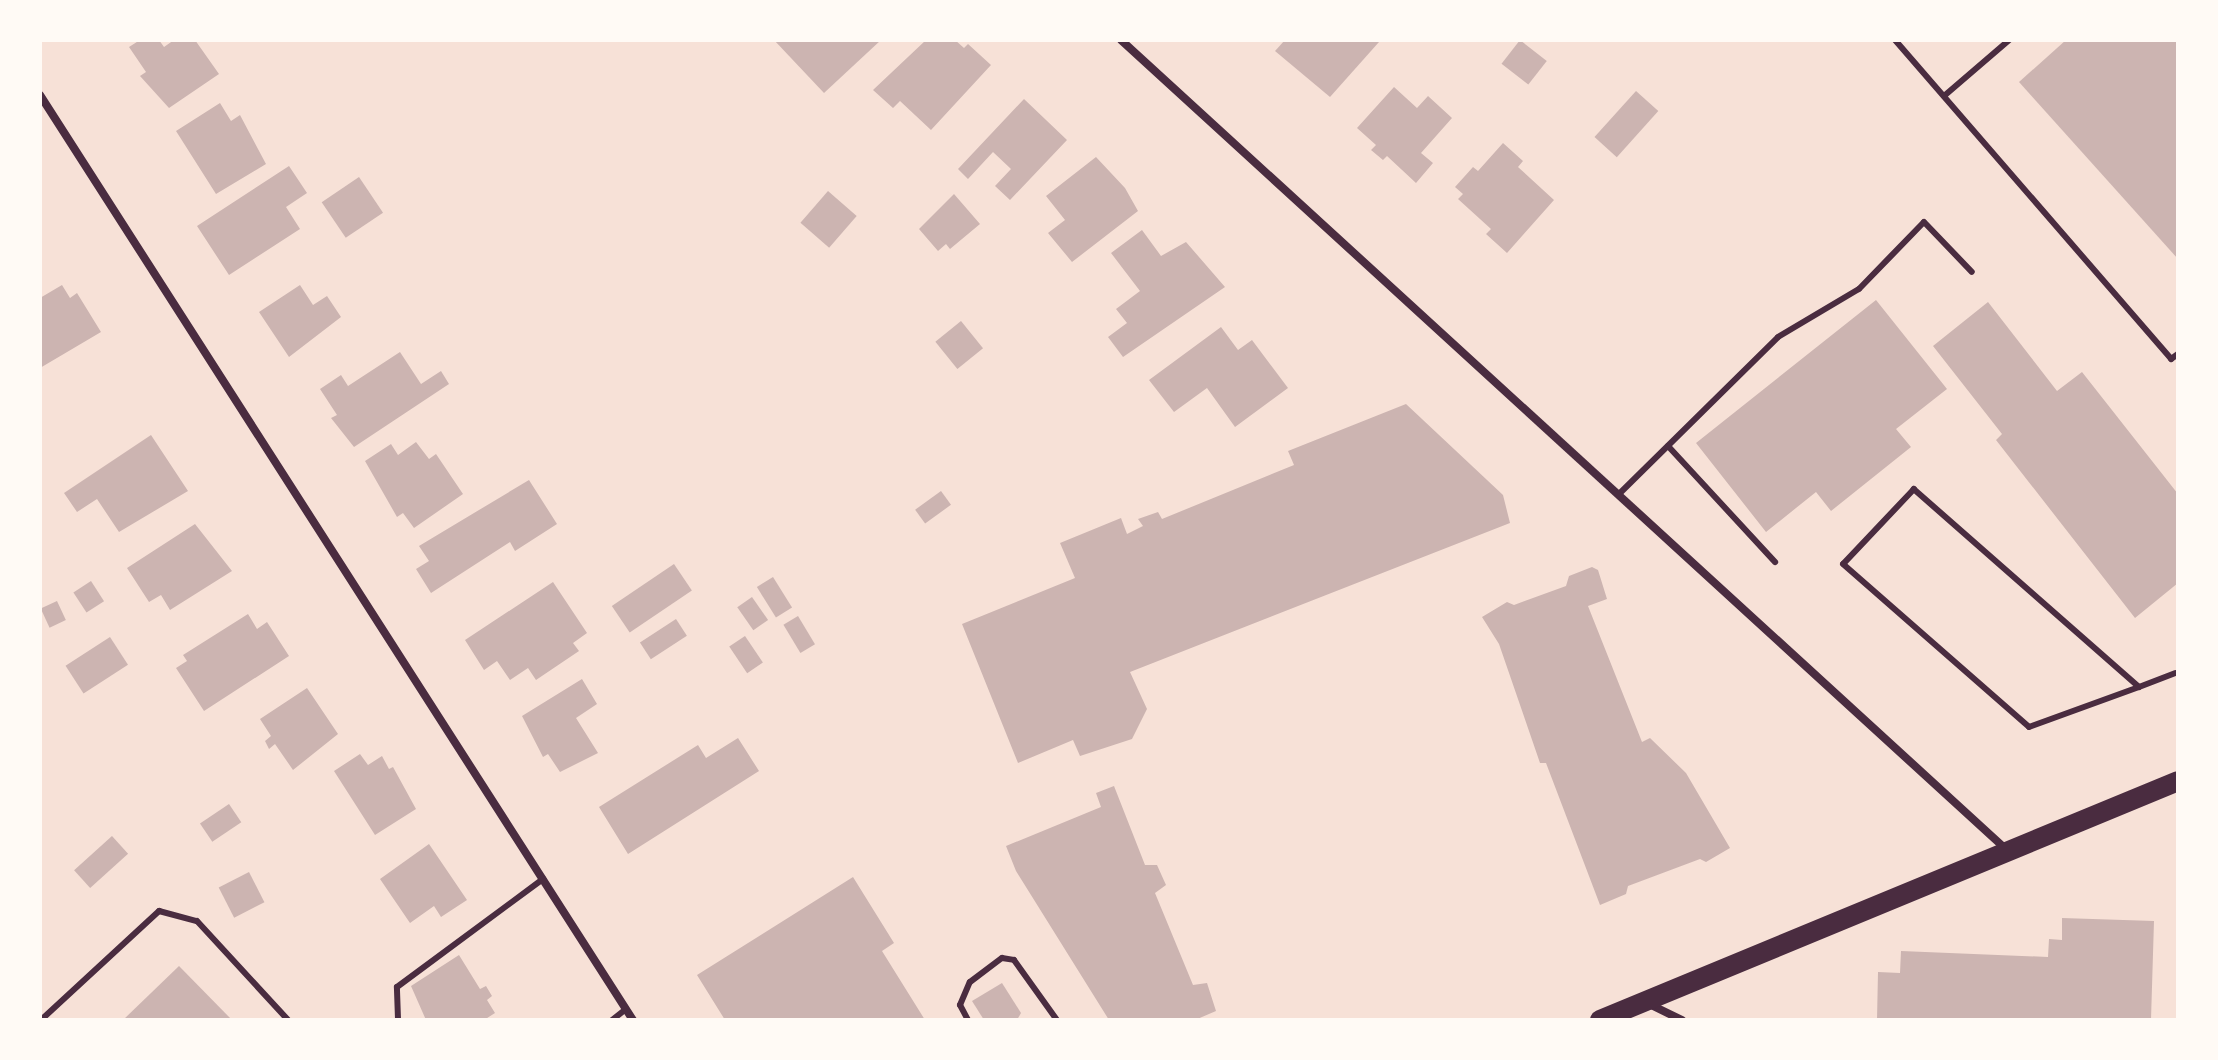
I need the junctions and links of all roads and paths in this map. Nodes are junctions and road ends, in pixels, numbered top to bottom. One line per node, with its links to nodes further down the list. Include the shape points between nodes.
1 (1121, 40): 11 (street)
2 (1895, 40): 5 (lane)
3 (2009, 40): 5 (lane)
4 (40, 95): 17 (street)
5 (1944, 96): 8 (lane)
6 (1972, 272): 10 (lane, via 1924,222 1859,289 1778,337)
7 (2178, 354): 8 (lane)
8 (2171, 359): 9 (lane)
9 (2178, 369)
10 (1668, 446): 11 (lane); 12 (lane)
11 (1619, 494): 16 (street)
12 (1775, 562)
13 (2177, 675): 14 (lane)
14 (2139, 687): 14 (lane, via 2029,727 1843,564 1914,489)
15 (2178, 781): 16 (main road)
16 (2009, 851): 18 (main road)
17 (543, 879): 19 (street); 20 (lane, via 397,987)
18 (1646, 1002): 27 (main road); 28 (street)
19 (626, 1009): 23 (lane); 24 (street)
20 (398, 1019)
21 (41, 1020): 22 (lane, via 159,911 197,921)
22 (288, 1020)
23 (612, 1020)
24 (633, 1020)
25 (968, 1020): 26 (lane, via 960,1005 970,982 1002,958 1014,960)
26 (1057, 1020)
27 (1600, 1020)
28 (1682, 1020)

